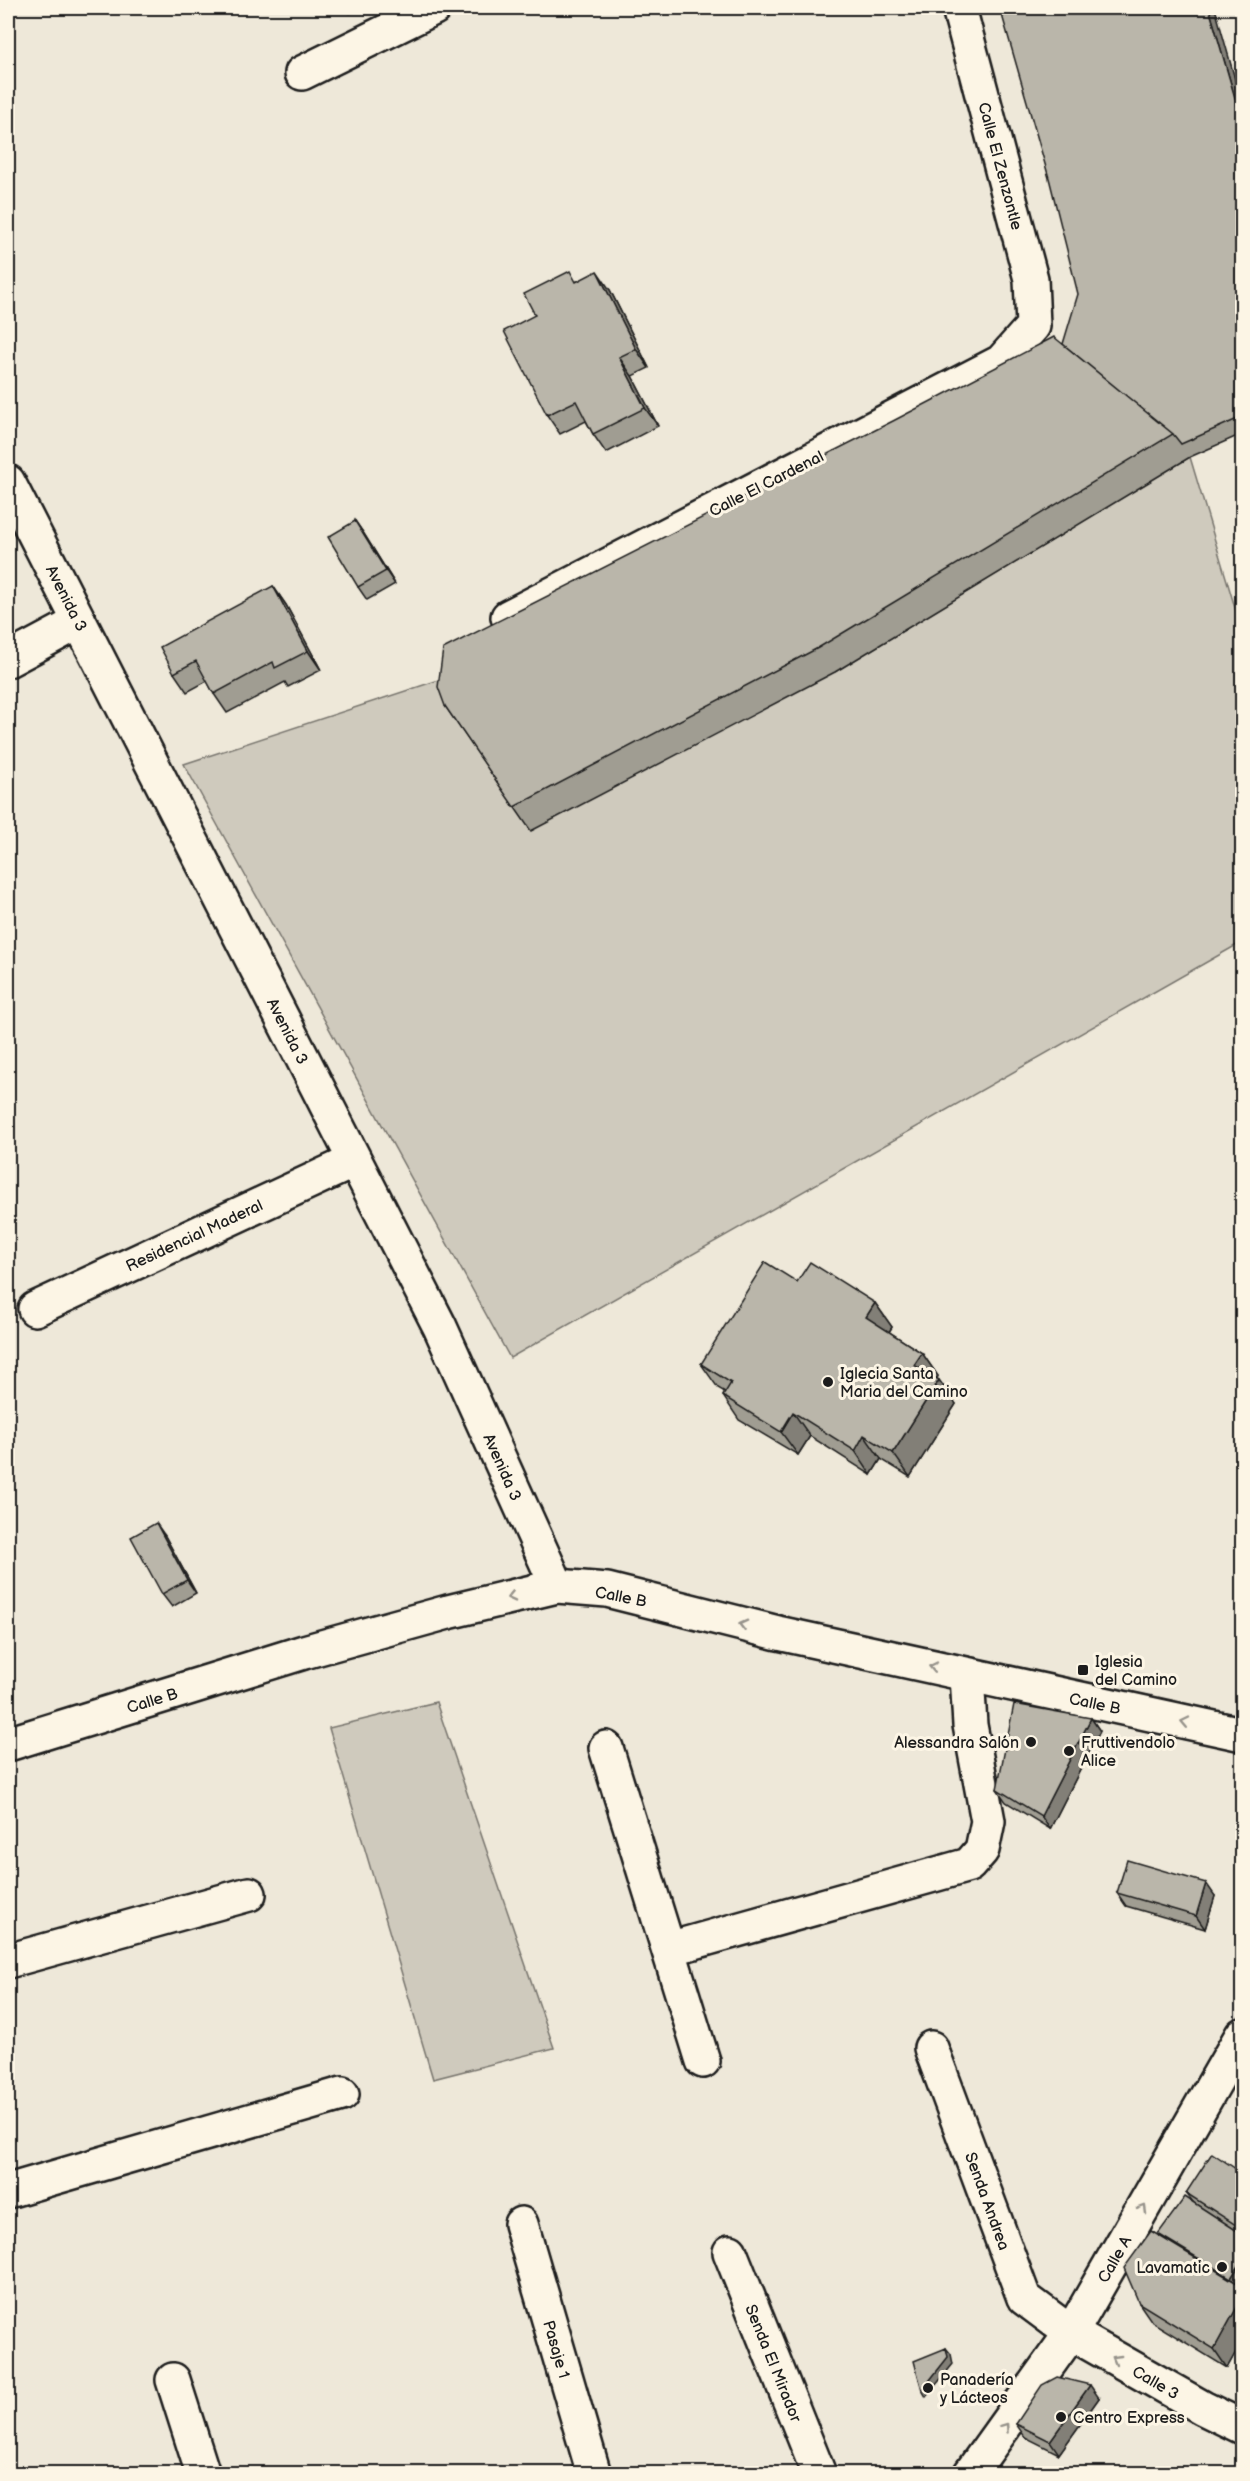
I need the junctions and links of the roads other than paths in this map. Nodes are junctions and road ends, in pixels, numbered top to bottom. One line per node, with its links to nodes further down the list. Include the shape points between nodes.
1 (434, 8): 3 (street)
2 (959, 8): 4 (street, Calle El Zenzontle, via 1031,279)
3 (302, 73)
4 (1033, 326): 7 (street, Calle El Cardenal, via 1001,362)
5 (10, 493): 6 (street, Avenida 3)
6 (79, 622): 8 (street); 9 (street, Avenida 3)
7 (488, 627)
8 (8, 660)
9 (354, 1161): 10 (street, Residencial Maderal); 11 (street, Avenida 3, via 440,1328)
10 (34, 1309)
11 (557, 1586): 12 (street, Calle B, one-way to 11, via 778,1634 607,1590); 14 (street, Calle B, one-way to 14, via 304,1652)
12 (966, 1675): 13 (street, Calle B, one-way to 12); 17 (street, via 970,1725 988,1821 981,1850 969,1865)
13 (1242, 1734)
14 (8, 1744)
15 (606, 1748): 17 (street)
16 (249, 1894): 18 (street)
17 (669, 1948): 21 (street)
18 (8, 1961)
19 (1242, 2035): 26 (street, Calle A, one-way to 19)
20 (932, 2048): 26 (street, Senda Andrea, via 1024,2298)
21 (703, 2061)
22 (342, 2094): 23 (street)
23 (8, 2191)
24 (521, 2224): 30 (street, Pasaje 1)
25 (730, 2252): 31 (street, Senda El Mirador)
26 (1071, 2333): 28 (street, Calle 3, one-way to 26); 32 (street, Calle A, one-way to 26)
27 (172, 2380): 29 (street)
28 (1242, 2427)
29 (203, 2474)
30 (594, 2474)
31 (819, 2474)
32 (970, 2474)

